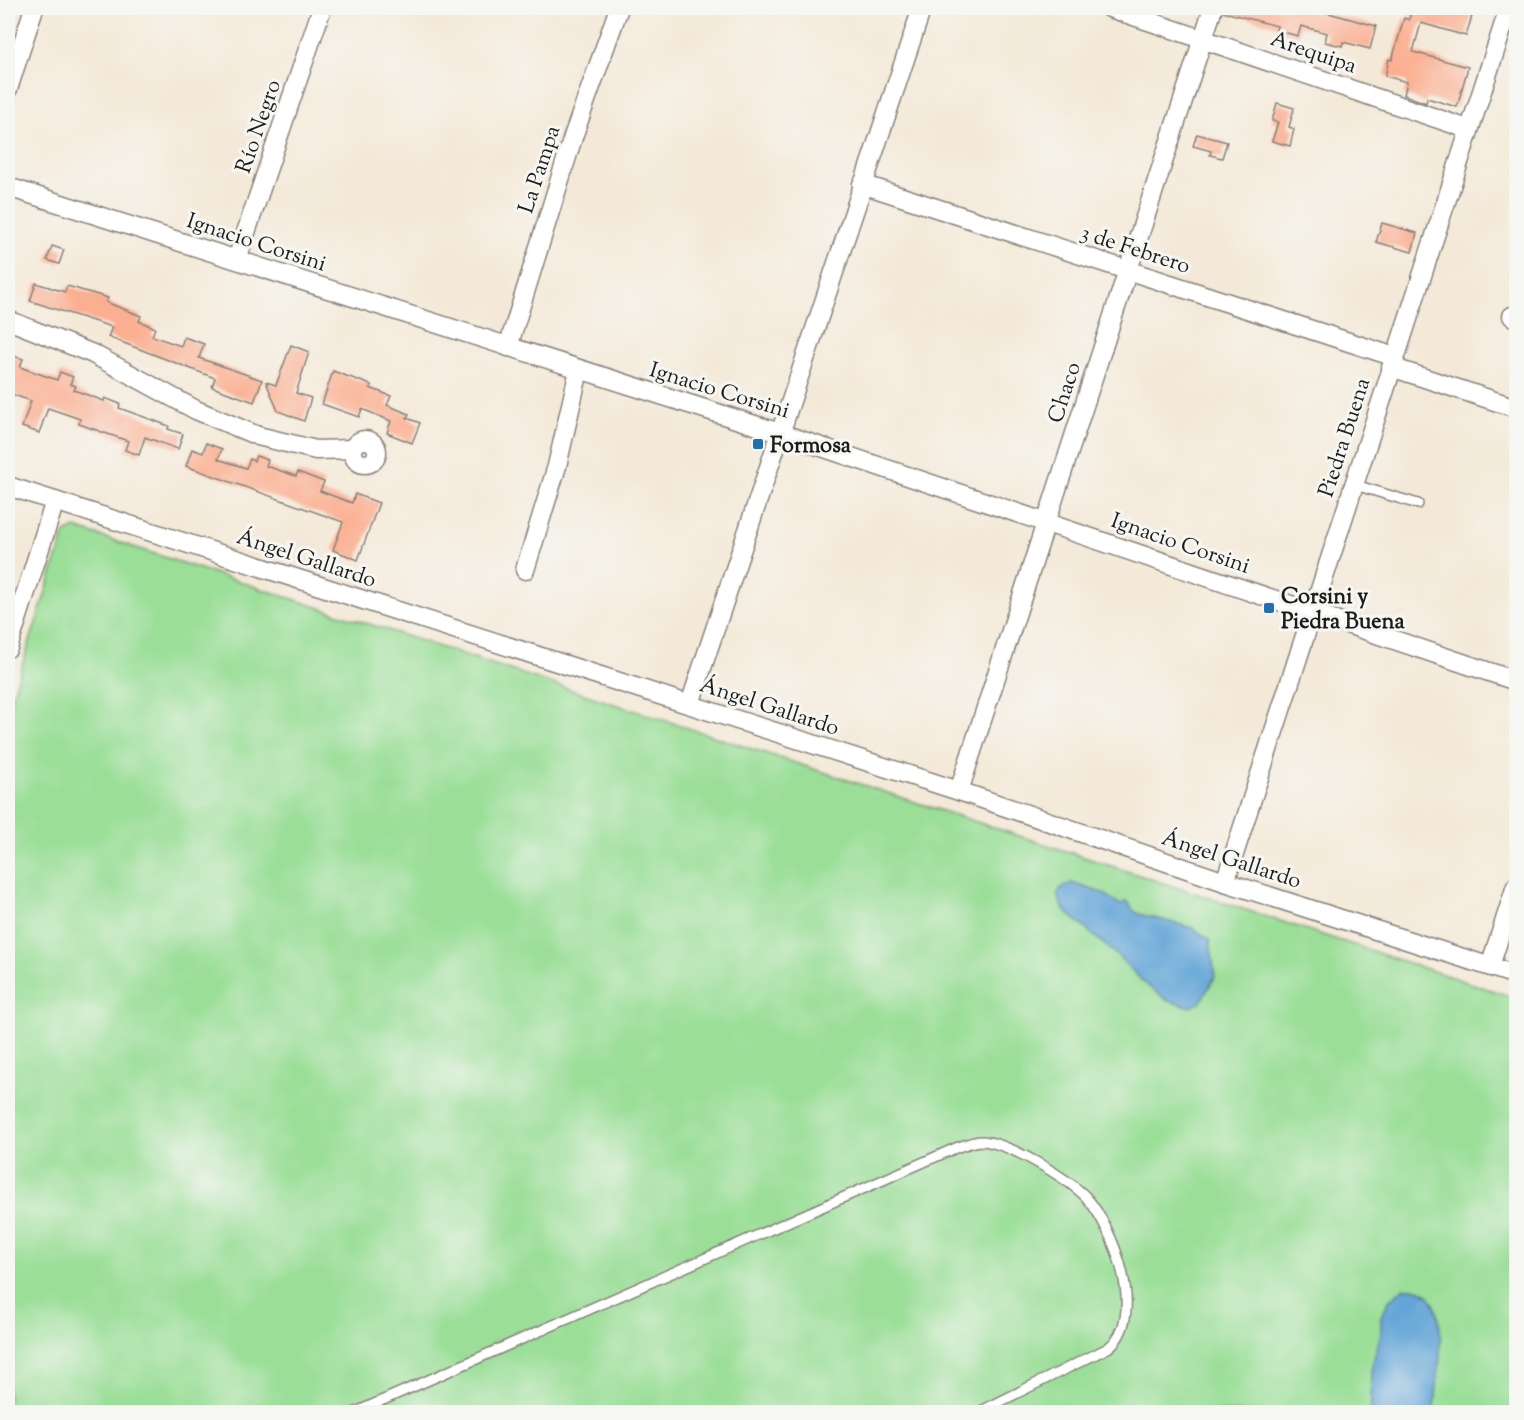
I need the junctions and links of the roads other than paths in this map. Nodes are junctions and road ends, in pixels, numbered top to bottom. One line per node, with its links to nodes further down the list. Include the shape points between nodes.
1 (34, 8): 9 (street)
2 (322, 8): 13 (street, Río Negro)
3 (619, 8): 16 (street, La Pampa, via 574,134)
4 (922, 8): 11 (street)
5 (1110, 8): 8 (street, Arequipa)
6 (1213, 8): 8 (street, Chaco)
7 (1509, 8): 10 (street, Piedra Buena)
8 (1203, 38): 10 (street, Arequipa); 14 (street, Chaco)
9 (8, 89)
10 (1468, 129): 17 (street, Piedra Buena)
11 (862, 184): 14 (street, 3 de Febrero); 20 (street)
12 (8, 187): 13 (street, Ignacio Corsini)
13 (237, 259): 16 (street, Ignacio Corsini)
14 (1128, 271): 17 (street, 3 de Febrero); 26 (street, Chaco)
15 (8, 320): 21 (street, via 93,354 189,406 258,436 316,450)
16 (508, 347): 18 (street, Ignacio Corsini)
17 (1393, 362): 19 (street, 3 de Febrero); 22 (street, Piedra Buena)
18 (579, 370): 20 (street, Ignacio Corsini); 27 (street)
19 (1516, 408)
20 (780, 433): 26 (street, Ignacio Corsini); 31 (street)
21 (353, 449)
22 (1352, 484): 25 (lane); 28 (street, Piedra Buena)
23 (8, 486): 24 (street, Ángel Gallardo)
24 (55, 501): 29 (street); 31 (street, Ángel Gallardo)
25 (1418, 504)
26 (1045, 522): 28 (street, Ignacio Corsini); 32 (street, Chaco)
27 (525, 570)
28 (1312, 611): 30 (street, Ignacio Corsini); 33 (street, Piedra Buena)
29 (8, 648)
30 (1516, 681)
31 (690, 704): 32 (street, Ángel Gallardo)
32 (959, 791): 33 (street, Ángel Gallardo)
33 (1225, 882): 35 (street, Ángel Gallardo)
34 (1516, 885): 35 (street)
35 (1490, 966): 36 (street, Ángel Gallardo)
36 (1516, 975)
37 (356, 1413): 38 (lane, via 958,1147 981,1142 1030,1160 1087,1198 1116,1255 1126,1286 1127,1305 1124,1330 1118,1341)
38 (979, 1413)

